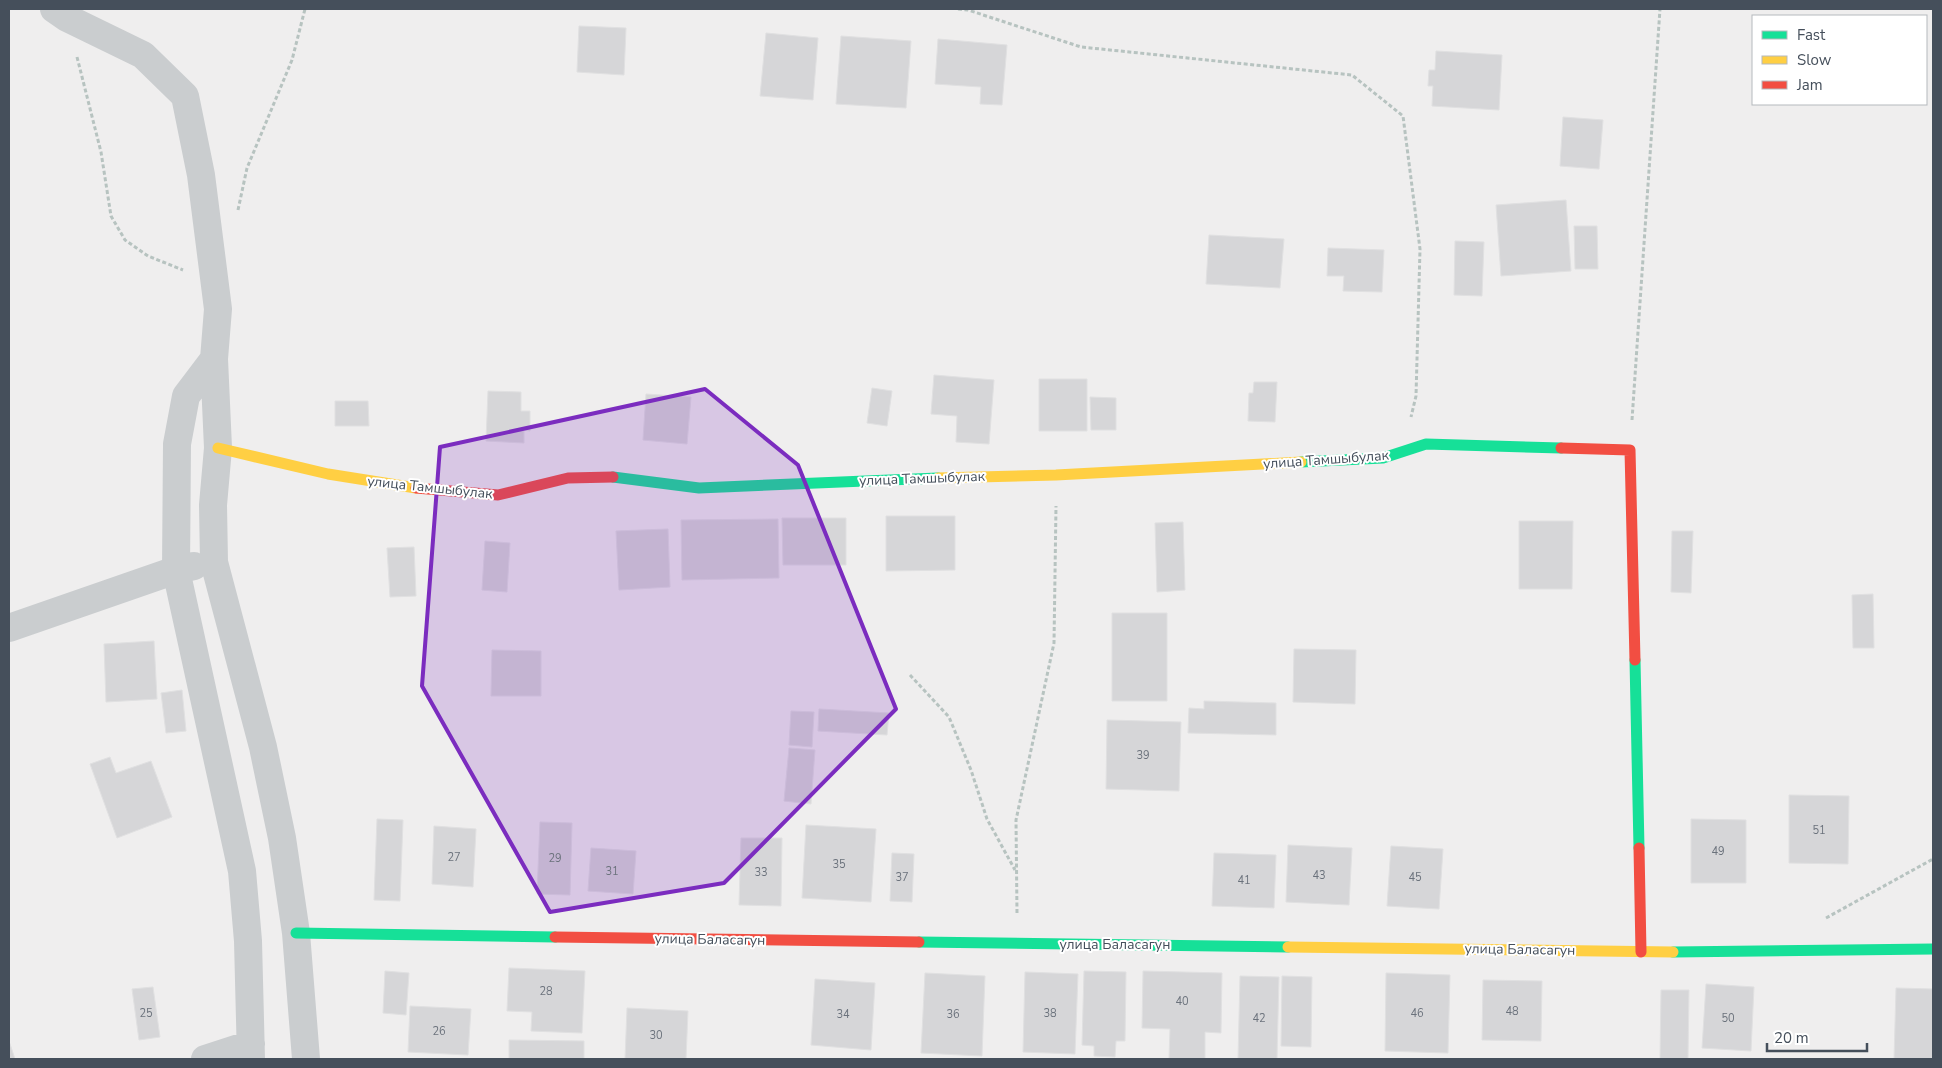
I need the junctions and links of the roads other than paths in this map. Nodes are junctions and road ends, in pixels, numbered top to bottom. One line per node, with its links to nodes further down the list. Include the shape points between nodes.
1 (60, 14): 2 (street, via 143,55 185,96 201,175 218,309)
2 (214, 359): 3 (street); 5 (street, via 186,396 176,444)
3 (218, 448): 4 (street, via 213,505); 9 (street, улица Тамшыбулак, via 328,474 426,489 498,495 568,478 616,477 699,488 873,479 1056,475 1383,458 1426,444 1630,450)
4 (214, 562): 5 (street); 7 (street, via 263,747 282,838)
5 (176, 570): 6 (street); 10 (street, via 242,871 248,941)
6 (9, 628)
7 (296, 933): 9 (street, улица Баласагун); 12 (street)
8 (1933, 949): 9 (street, улица Баласагун)
9 (1641, 952)
10 (251, 1052): 11 (street)
11 (206, 1059)
12 (306, 1059)

